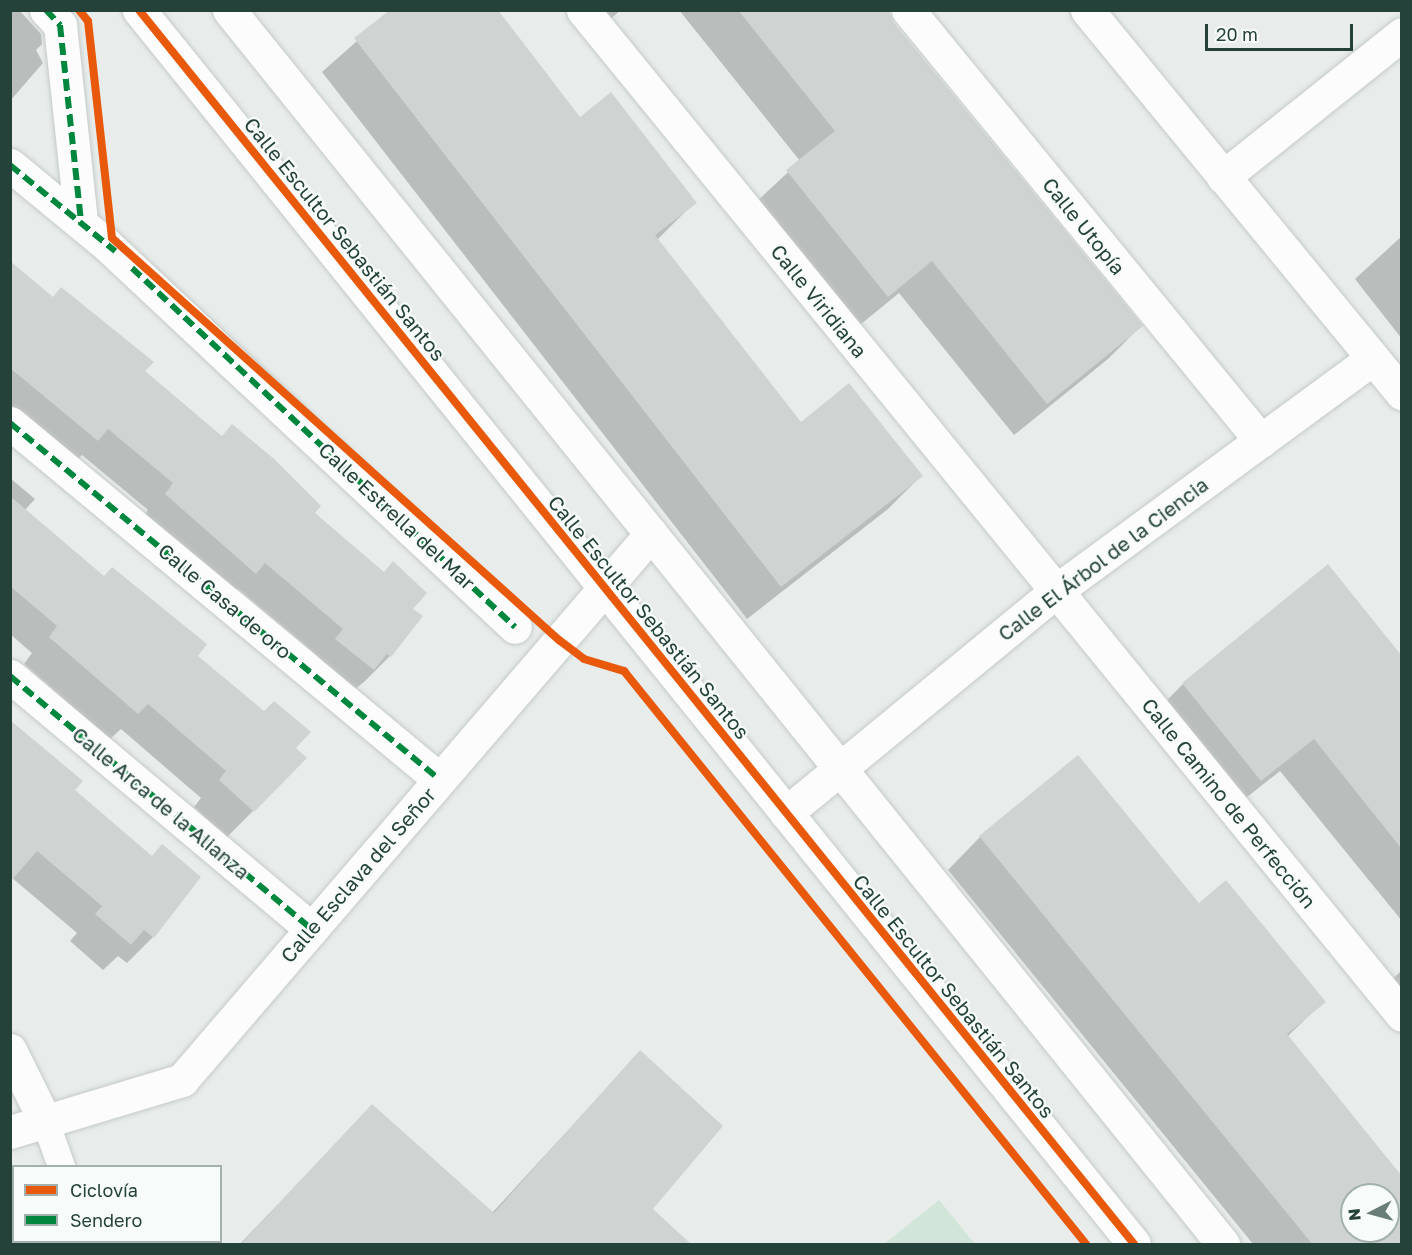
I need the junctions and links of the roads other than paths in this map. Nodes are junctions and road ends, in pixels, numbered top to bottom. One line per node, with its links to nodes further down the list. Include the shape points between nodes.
1 (46, 10): 10 (street, via 60,25)
2 (139, 10): 16 (street, Calle Escultor Sebastián Santos)
3 (229, 10): 15 (street)
4 (583, 10): 17 (street, Calle Viridiana)
5 (908, 10): 14 (street, Calle Utopía)
6 (1087, 10): 9 (street)
7 (1401, 34): 9 (street)
8 (10, 165): 10 (street, Calle Estrella del Mar)
9 (1223, 177): 11 (street)
10 (81, 223): 18 (street, Calle Estrella del Mar)
11 (1373, 358): 12 (street); 14 (street, Calle El Árbol de la Ciencia)
12 (1401, 393)
13 (10, 423): 21 (street, Calle Casa de oro)
14 (1261, 441): 17 (street, Calle El Árbol de la Ciencia)
15 (651, 534): 16 (street, Calle Esclava del Señor); 20 (street)
16 (604, 587): 21 (street, Calle Esclava del Señor); 22 (street, Calle Escultor Sebastián Santos)
17 (1056, 591): 20 (street, Calle El Árbol de la Ciencia); 24 (street, Calle Camino de Perfección)
18 (515, 627)
19 (10, 676): 23 (street, Calle Arca de la Alianza)
20 (838, 768): 22 (street, Calle El Árbol de la Ciencia); 30 (street)
21 (439, 779): 23 (street, Calle Esclava del Señor)
22 (786, 813): 29 (street, Calle Escultor Sebastián Santos)
23 (311, 929): 26 (street, Calle Esclava del Señor, via 182,1080)
24 (1401, 1015)
25 (10, 1050): 26 (street)
26 (45, 1121): 27 (street, Calle Esclava del Señor); 28 (lane)
27 (10, 1132)
28 (60, 1165)
29 (1134, 1245)
30 (1223, 1245)

